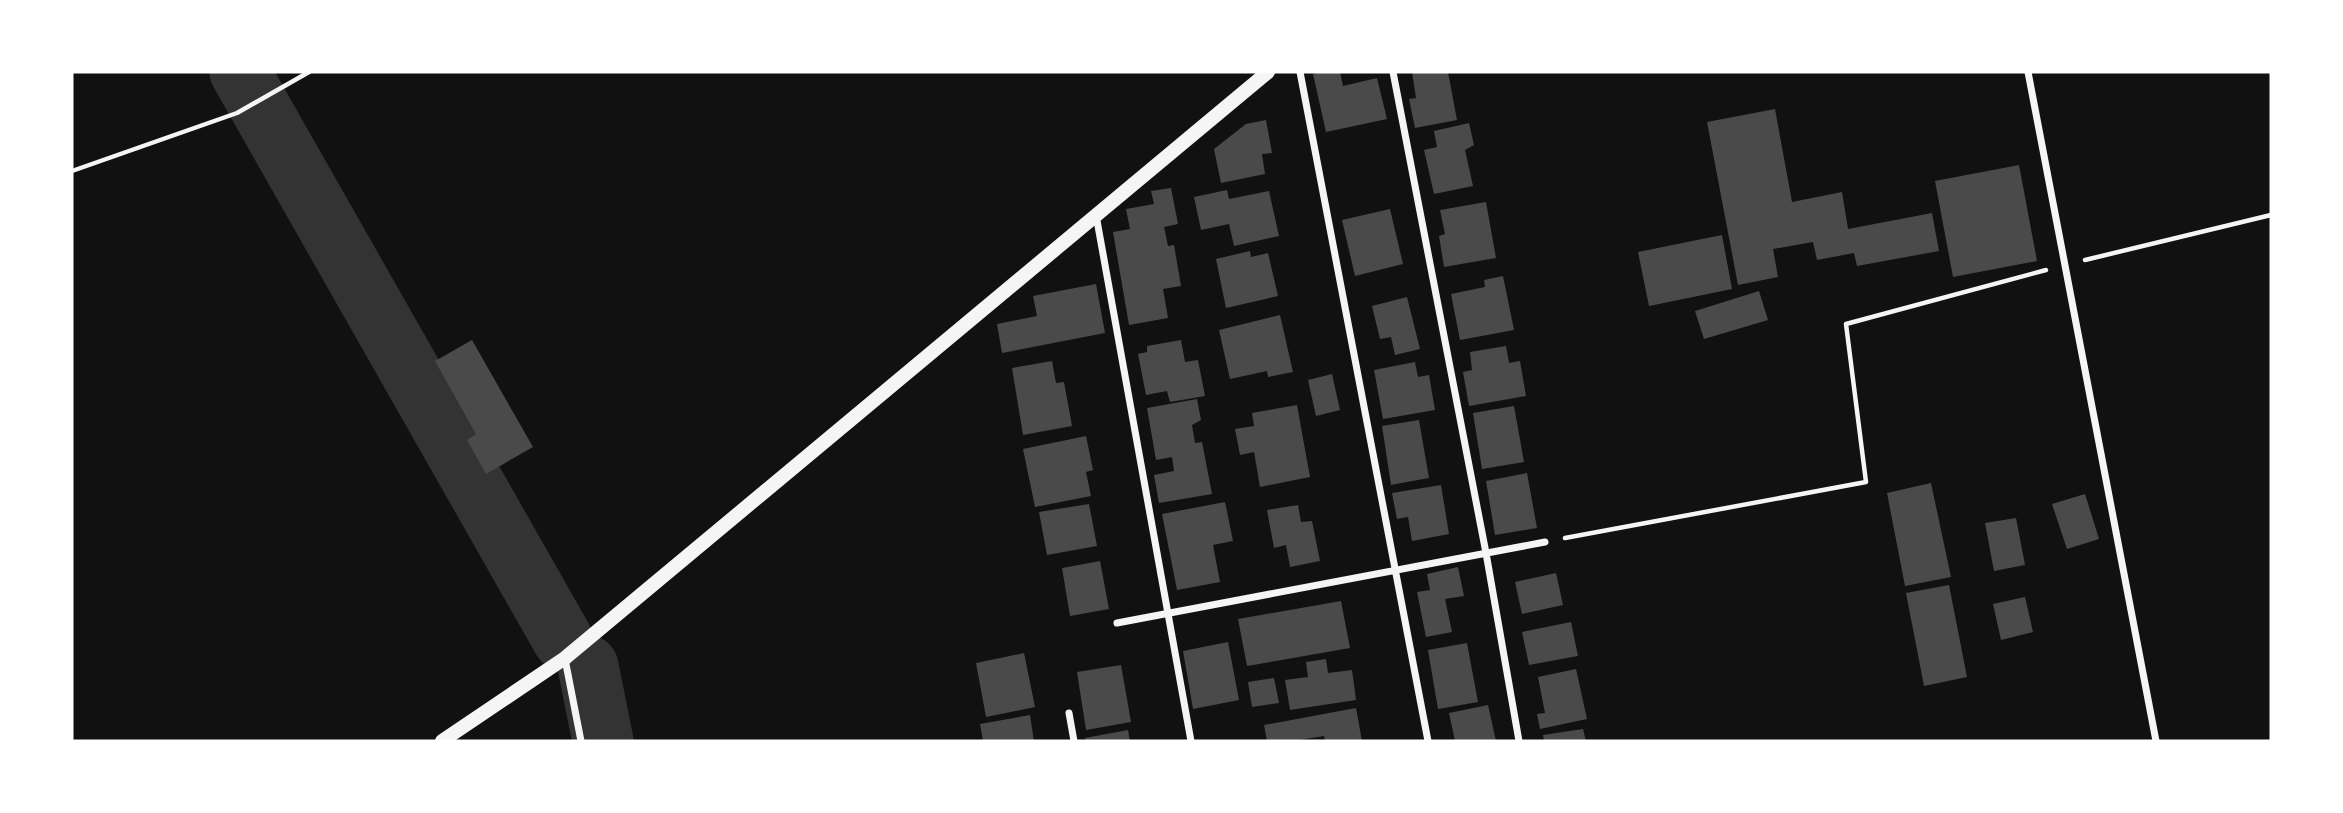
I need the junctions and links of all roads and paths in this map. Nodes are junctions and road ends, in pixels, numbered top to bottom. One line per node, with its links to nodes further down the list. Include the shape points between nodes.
1 (309, 72): 6 (path, via 237,113)
2 (1268, 72): 7 (main road)
3 (1300, 72): 12 (street)
4 (1393, 72): 11 (street)
5 (2028, 72): 9 (street)
6 (72, 171)
7 (1096, 215): 13 (street); 15 (main road)
8 (2271, 215): 9 (path)
9 (2064, 265): 10 (path, via 1846,324 1866,482); 23 (street)
10 (1545, 542): 11 (street)
11 (1486, 553): 12 (street); 22 (street)
12 (1396, 569): 13 (street); 21 (street)
13 (1168, 614): 14 (street); 20 (street)
14 (1117, 623)
15 (565, 659): 17 (main road); 18 (street)
16 (1069, 713): 19 (street)
17 (442, 741)
18 (581, 741)
19 (1074, 741)
20 (1191, 741)
21 (1428, 741)
22 (1519, 741)
23 (2156, 741)

